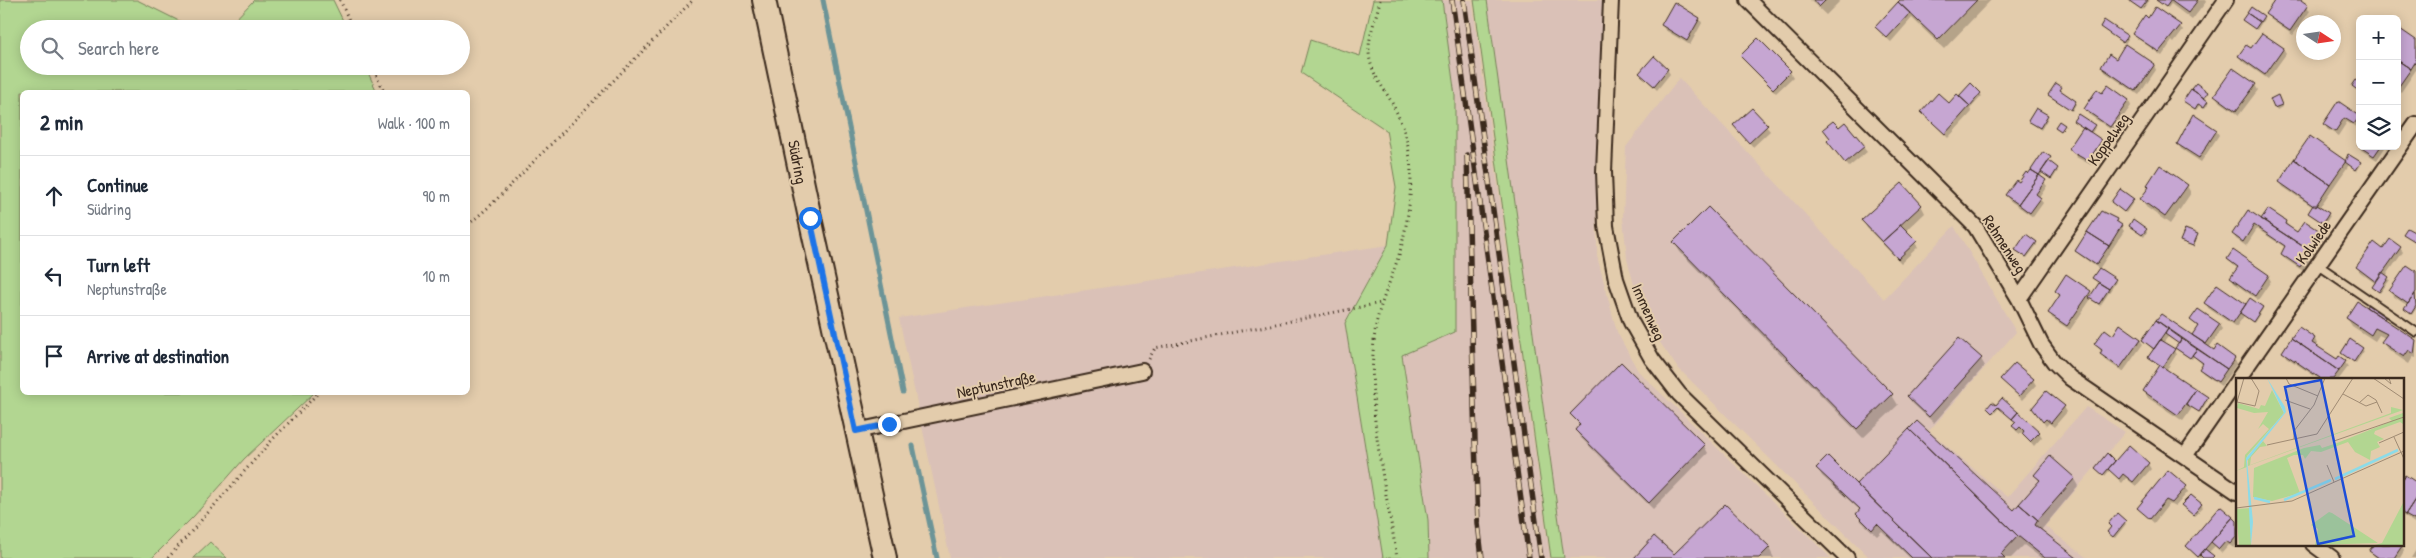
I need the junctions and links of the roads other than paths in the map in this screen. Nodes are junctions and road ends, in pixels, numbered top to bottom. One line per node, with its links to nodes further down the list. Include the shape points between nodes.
1 (764, 0): 12 (main road, Südring)
2 (1611, 0): 17 (street, Immenweg, via 1604,172 1606,226 1616,279 1631,322 1652,359 1679,394)
3 (1748, 0): 7 (street, Rehmenweg, via 1975,226)
4 (2226, 0): 7 (street, Koppelweg)
5 (2416, 124): 6 (street, Kolwiede)
6 (2318, 265): 8 (lane); 10 (street, Kolwiede)
7 (2019, 299): 13 (street, Rehmenweg, via 2041,344 2070,378)
8 (2416, 332)
9 (1142, 371): 12 (street, Neptunstraße)
10 (2239, 378)
11 (2236, 383): 13 (street, Kolwiede)
12 (856, 431): 16 (main road, Südring)
13 (2185, 456): 14 (street, Rehmenweg)
14 (2236, 491)
15 (2315, 546): 18 (street)
16 (886, 558)
17 (1847, 558)
18 (2332, 558)

